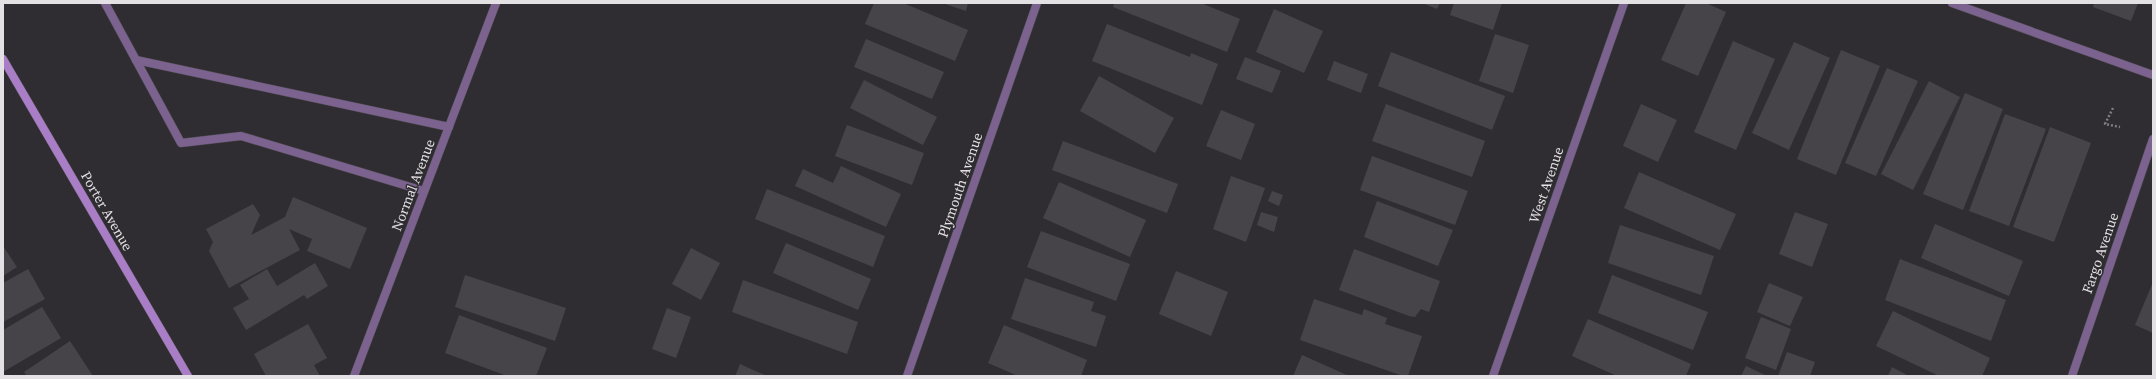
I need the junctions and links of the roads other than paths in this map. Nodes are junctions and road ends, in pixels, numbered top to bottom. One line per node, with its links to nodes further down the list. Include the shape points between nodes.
1 (105, 3): 7 (street)
2 (496, 3): 9 (street, Normal Avenue)
3 (1037, 3): 14 (street, Plymouth Avenue)
4 (1624, 3): 15 (street, West Avenue)
5 (1952, 3): 8 (street)
6 (3, 59): 12 (street, Porter Avenue)
7 (136, 60): 9 (street); 11 (street, via 181,143 241,136)
8 (2153, 75)
9 (448, 127): 11 (street, Normal Avenue)
10 (2153, 139): 16 (street, Fargo Avenue)
11 (424, 190): 13 (street, Normal Avenue)
12 (188, 376)
13 (354, 376)
14 (907, 376)
15 (1493, 376)
16 (2072, 376)

